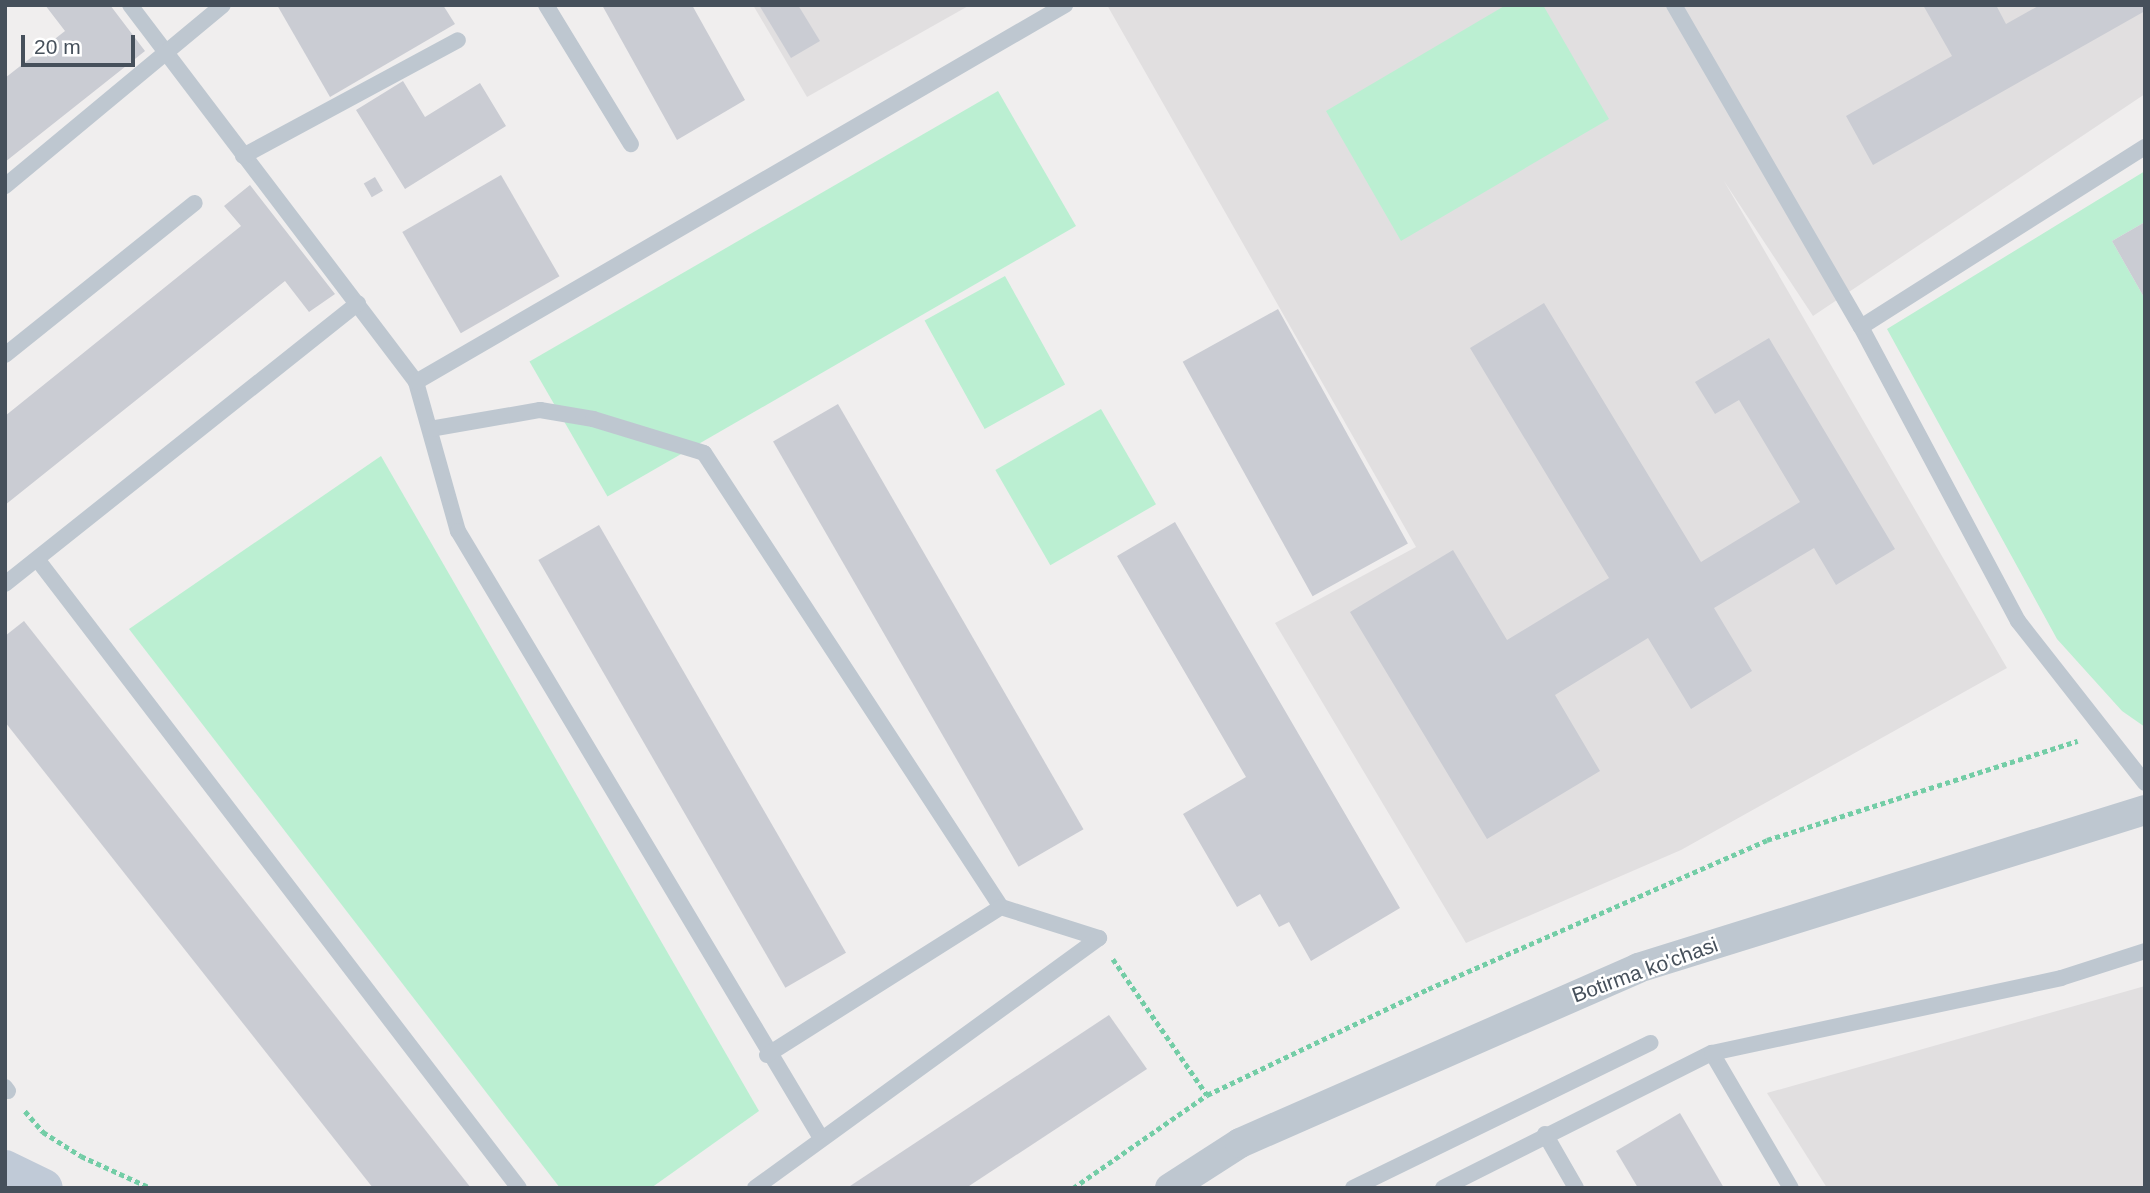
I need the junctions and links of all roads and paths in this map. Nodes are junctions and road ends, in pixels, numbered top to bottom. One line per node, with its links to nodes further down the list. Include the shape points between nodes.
1 (130, 5): 7 (lane)
2 (223, 5): 7 (lane)
3 (546, 5): 8 (lane)
4 (1065, 5): 16 (lane)
5 (1674, 5): 14 (lane)
6 (458, 40): 10 (lane)
7 (169, 53): 10 (lane); 11 (lane)
8 (631, 144)
9 (2145, 147): 14 (lane)
10 (243, 156): 13 (lane)
11 (5, 186)
12 (195, 203): 15 (lane)
13 (358, 303): 16 (lane); 18 (lane)
14 (1861, 327): 20 (lane, via 2018,621)
15 (5, 355)
16 (416, 382): 17 (lane)
17 (429, 429): 23 (lane, via 540,410 593,419 704,453); 28 (lane, via 458,531)
18 (37, 559): 19 (lane); 36 (lane)
19 (5, 584)
20 (2102, 733): 21 (lane); 30 (path, via 1767,840 1429,989)
21 (2145, 783)
22 (2145, 810): 39 (street, Botirma ko'chasi, via 1638,968 1240,1143)
23 (1001, 907): 24 (lane); 28 (lane)
24 (1099, 938): 30 (path); 32 (lane)
25 (2145, 950): 27 (lane, via 2061,978)
26 (1650, 1043): 40 (lane)
27 (1712, 1052): 31 (lane); 43 (lane)
28 (767, 1055): 32 (lane)
29 (7, 1089): 35 (path, via 43,1132)
30 (1206, 1095): 38 (path)
31 (1545, 1134): 41 (lane); 42 (lane)
32 (821, 1138): 37 (lane)
33 (5, 1169): 34 (main road)
34 (44, 1188)
35 (151, 1188)
36 (519, 1188)
37 (755, 1188)
38 (1073, 1188)
39 (1170, 1188)
40 (1353, 1188)
41 (1443, 1188)
42 (1576, 1188)
43 (1791, 1188)

